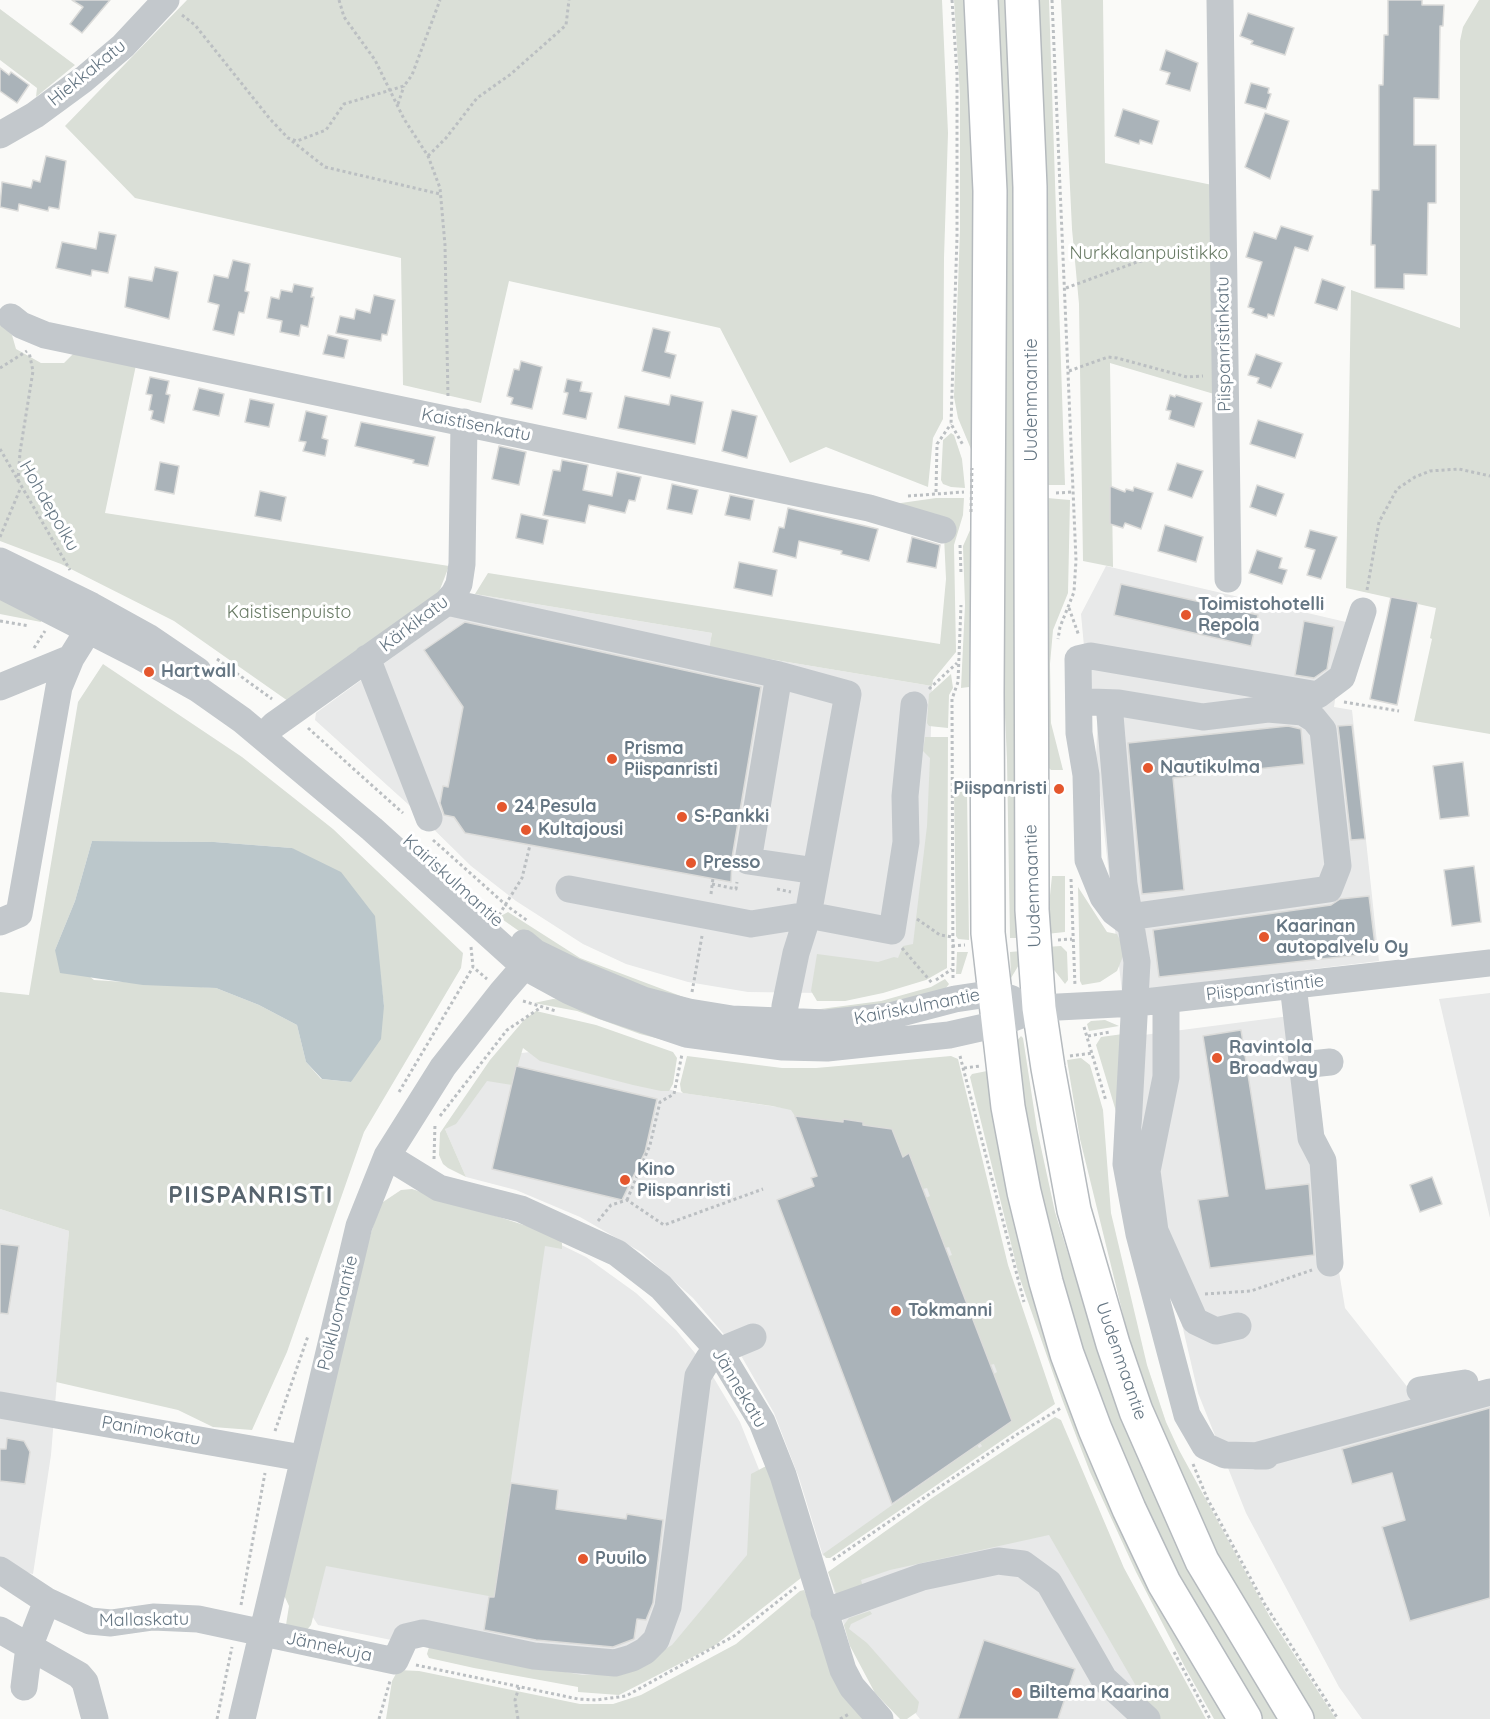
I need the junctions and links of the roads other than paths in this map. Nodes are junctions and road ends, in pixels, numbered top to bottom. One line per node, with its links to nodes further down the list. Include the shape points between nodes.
1 (981, 0): 34 (main road, via 990,190 988,933)
2 (1022, 0): 35 (main road, Uudenmaantie, via 1027,50 1030,210 1032,910)
3 (1220, 0): 10 (street, Piispanristinkatu)
4 (164, 1): 5 (street, Hiekkakatu, via 123,46 84,79)
5 (0, 135)
6 (12, 317): 7 (street, Kaistisenkatu, via 45,334)
7 (456, 421): 8 (street, Kaistisenkatu, via 859,505); 12 (street, Kärkikatu, via 461,574)
8 (943, 530)
9 (0, 561): 14 (street, Kairiskulmantie)
10 (1228, 579)
11 (0, 585): 14 (street, Kairiskulmantie)
12 (447, 602): 16 (street, Kärkikatu); 17 (street)
13 (1363, 611): 19 (street, via 1342,677 1318,695 1091,656 1078,659)
14 (89, 616): 15 (street); 22 (street, Kairiskulmantie, via 198,689)
15 (71, 658): 18 (street); 28 (street, via 59,687 19,914)
16 (367, 658): 22 (street, Kärkikatu); 23 (street)
17 (779, 675): 24 (street, via 848,694); 24 (street, via 748,861)
18 (0, 687)
19 (1078, 702): 20 (street); 27 (street, via 1086,775 1088,860 1103,897 1114,912)
20 (1109, 703): 27 (street); 27 (street, via 1203,717 1268,709 1303,712 1314,718 1323,730 1338,866 1329,889)
21 (914, 705): 26 (street, via 905,796 903,923)
22 (276, 724): 29 (street, Kairiskulmantie, via 372,829)
23 (423, 825)
24 (816, 871): 26 (street)
25 (569, 889): 26 (street, via 751,924)
26 (808, 915): 36 (street, via 796,953)
27 (1130, 920): 33 (street, via 1137,962)
28 (0, 922)
29 (530, 960): 36 (street, Kairiskulmantie, via 577,995 630,1018 671,1030 729,1042); 39 (street, Poikluomantie, via 442,1067)
30 (1490, 963): 31 (street, Piispanristintie)
31 (1293, 985): 32 (street, Piispanristintie); 38 (street)
32 (1166, 1000): 33 (street, Piispanristintie); 41 (street, via 1166,1077 1147,1171 1155,1231 1195,1321 1216,1331)
33 (1136, 1003): 35 (street, Piispanristintie); 46 (street, via 1126,1164 1152,1288 1186,1415 1205,1446 1225,1455 1260,1456)
34 (996, 1008): 35 (street, Kairiskulmantie); 36 (street, Kairiskulmantie, via 955,999 890,1016 826,1023); 60 (main road, via 1008,1107 1024,1192 1067,1354 1128,1509 1164,1583)
35 (1039, 1008): 61 (main road, Uudenmaantie, via 1074,1210 1136,1411 1202,1561)
36 (784, 1034)
37 (1330, 1062): 38 (street)
38 (1302, 1065): 40 (street, via 1311,1138 1323,1161)
39 (387, 1155): 43 (street, Jännekatu, via 439,1188 521,1209 617,1253 661,1287); 48 (street, Poikluomantie, via 359,1226)
40 (1330, 1263)
41 (1238, 1326)
42 (753, 1337): 43 (street)
43 (719, 1351): 51 (street, Jännekatu, via 762,1422 783,1475); 53 (street, Jännekuja, via 702,1367 695,1389 668,1607 656,1640 645,1651 615,1663 585,1662 423,1634 406,1637 395,1661)
44 (1490, 1380): 45 (street)
45 (1420, 1390)
46 (1490, 1392)
47 (6, 1406): 48 (street, Panimokatu)
48 (302, 1458): 53 (street, Poikluomantie)
49 (0, 1570): 50 (street, Mallaskatu)
50 (47, 1601): 53 (street, Mallaskatu, via 90,1621 111,1623 172,1617); 54 (street)
51 (824, 1612): 58 (street, Jännekatu, via 843,1670 852,1687); 59 (street, via 922,1576 998,1561 1023,1564 1049,1582 1104,1678)
52 (0, 1630): 54 (street)
53 (264, 1633): 57 (street, Poikluomantie)
54 (29, 1647): 55 (street); 56 (street, via 79,1675 85,1682)
55 (24, 1687)
56 (95, 1719)
57 (242, 1719)
58 (880, 1719)
59 (1147, 1719)
60 (1245, 1719)
61 (1297, 1719)

